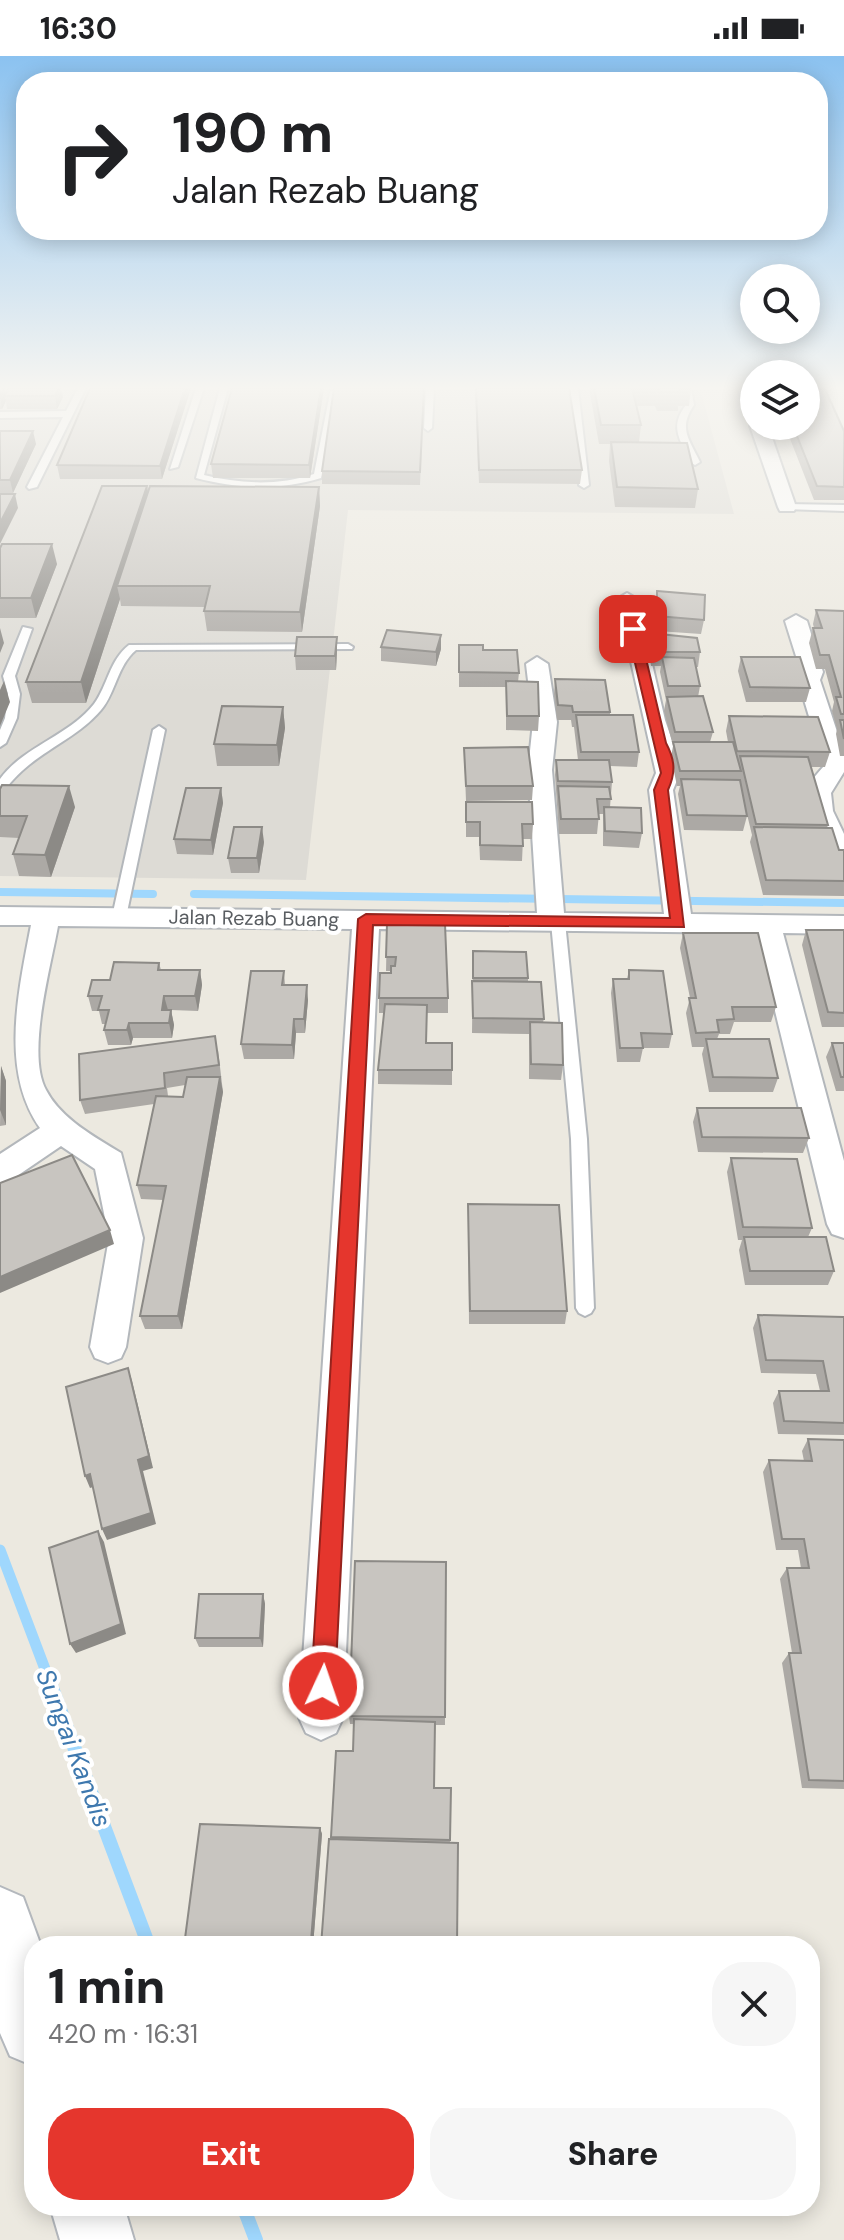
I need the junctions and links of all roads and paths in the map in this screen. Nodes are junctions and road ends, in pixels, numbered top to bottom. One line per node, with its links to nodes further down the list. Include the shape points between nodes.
1 (781, 490): 2 (street)
2 (787, 507): 3 (lane)
3 (844, 508)
4 (627, 599): 14 (street, via 668,773 661,790)
5 (796, 621): 12 (street, via 836,766 821,786 819,803 835,843)
6 (27, 629): 10 (lane, via 9,676 14,694 11,718)
7 (348, 647): 11 (lane, via 133,647 123,653 98,707 68,733 19,762)
8 (537, 664): 15 (street, via 545,722 540,770)
9 (159, 730): 13 (lane)
10 (0, 743)
11 (0, 788)
12 (844, 849)
13 (122, 901): 17 (street, Jalan Rezab Buang); 18 (street, Jalan Rezab Buang)
14 (676, 908): 15 (street, Jalan Rezab Buang); 19 (street, Jalan Rezab Buang)
15 (552, 912): 18 (street, Jalan Rezab Buang); 24 (lane, via 579,1139)
16 (0, 916): 17 (street, Jalan Rezab Buang)
17 (46, 916): 21 (street, via 27,1031 27,1084)
18 (366, 919): 26 (street)
19 (767, 924): 20 (street, Jalan Rezab Buang); 23 (street)
20 (844, 925)
21 (61, 1130): 22 (street); 25 (street, via 110,1162 118,1194 126,1238)
22 (0, 1171)
23 (844, 1224)
24 (585, 1308)
25 (108, 1347)
26 (321, 1718)
27 (0, 1920): 28 (main road)
28 (24, 1999)
29 (90, 2216): 30 (main road)
30 (97, 2240)

